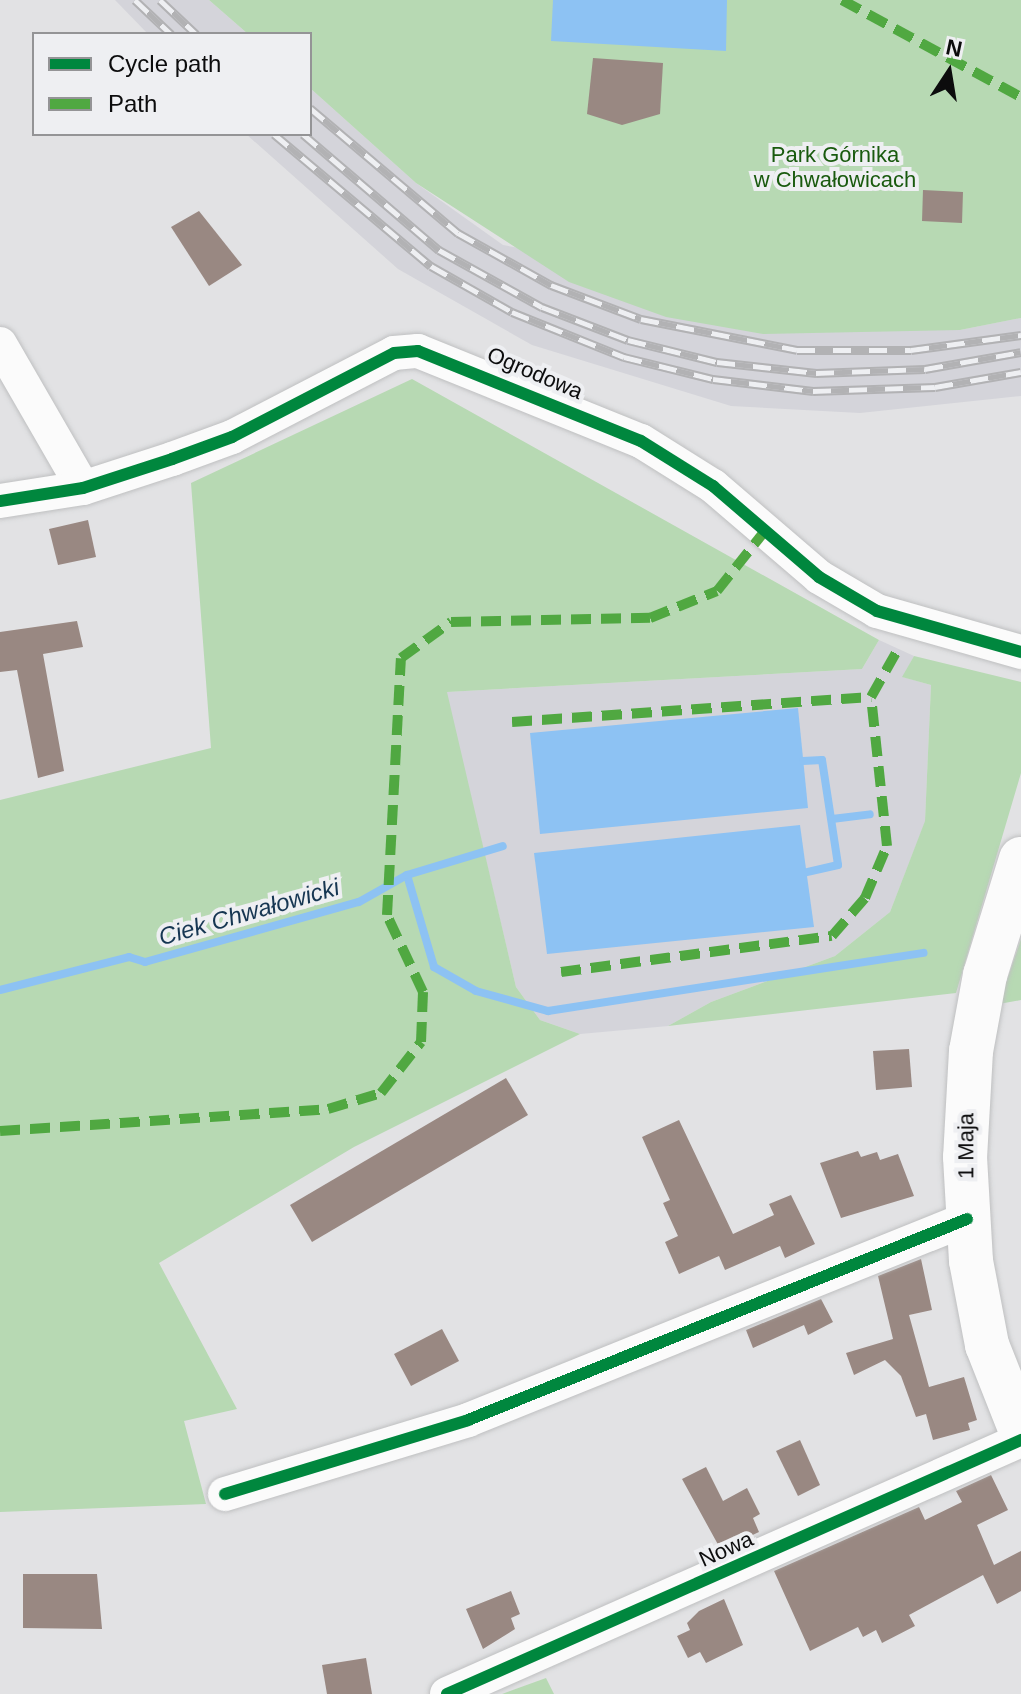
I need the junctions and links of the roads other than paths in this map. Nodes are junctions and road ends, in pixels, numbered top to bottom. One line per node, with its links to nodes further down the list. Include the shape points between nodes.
1 (0, 344): 2 (street)
2 (83, 488): 3 (street, Ogrodowa); 4 (street, Ogrodowa, via 232,437 394,353 431,353 641,441 713,486 819,577 877,611)
3 (0, 501)
4 (1021, 652)
5 (1021, 859): 6 (main road, 1 Maja, via 985,975 971,1051)
6 (967, 1219): 7 (main road, 1 Maja, via 987,1345); 9 (street, via 468,1420)
7 (1021, 1431)
8 (1021, 1440): 10 (street, Nowa)
9 (225, 1494)
10 (447, 1694)

